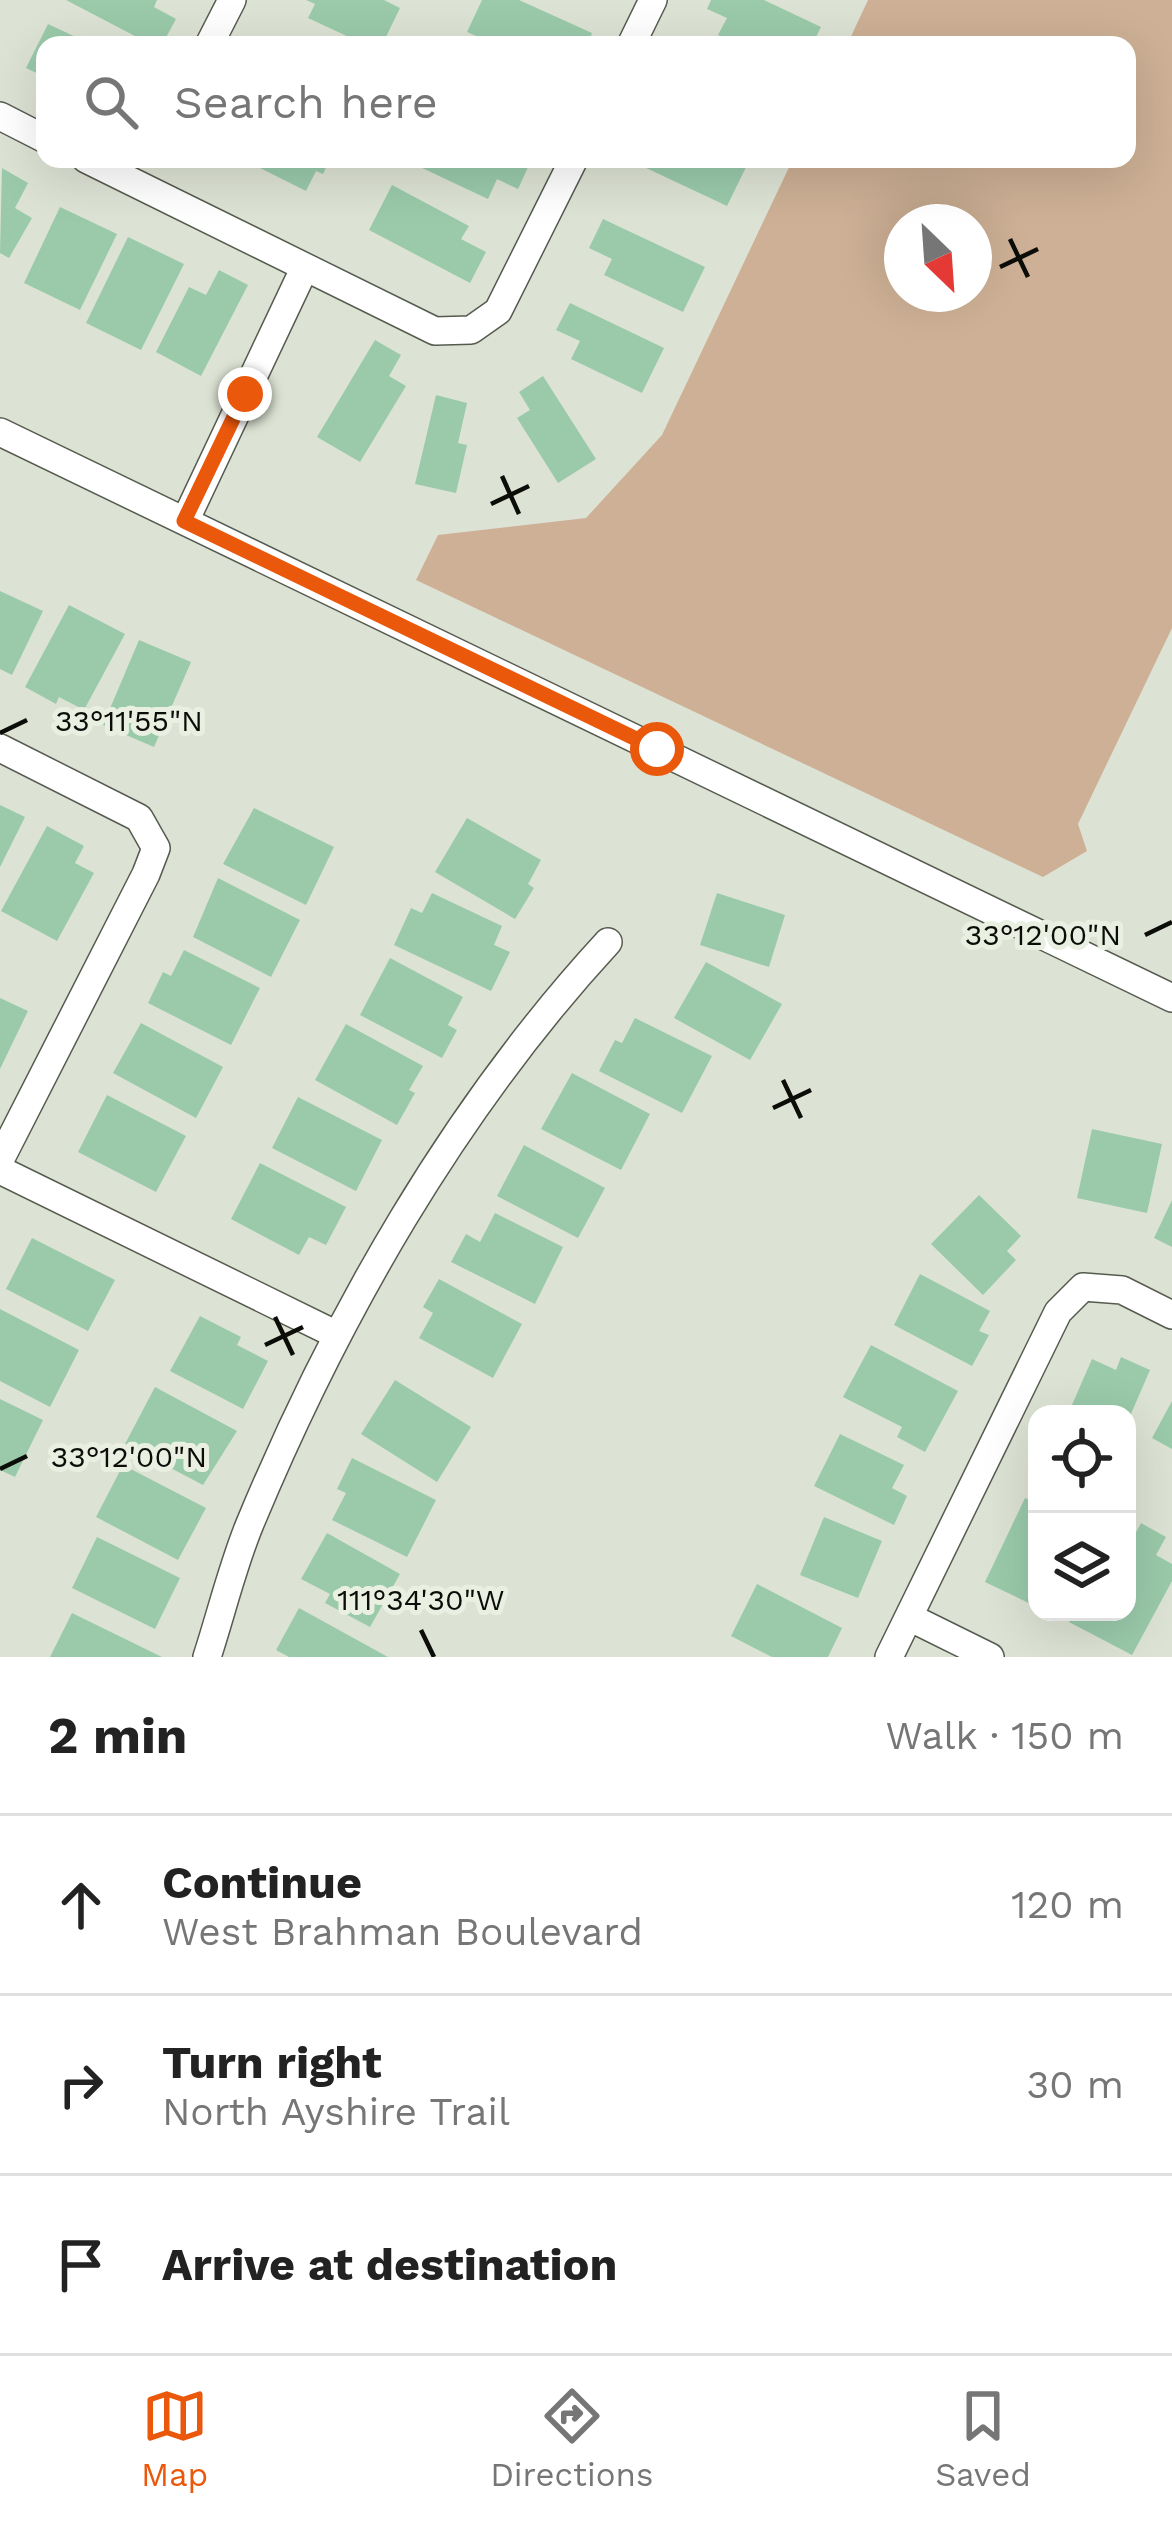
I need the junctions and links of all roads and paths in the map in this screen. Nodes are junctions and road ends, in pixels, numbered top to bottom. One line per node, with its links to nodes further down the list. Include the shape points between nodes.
1 (232, 0): 3 (street)
2 (653, 0): 4 (street)
3 (214, 36)
4 (635, 36)
5 (0, 116): 6 (street)
6 (36, 134)
7 (105, 168): 10 (street)
8 (148, 168): 10 (street)
9 (570, 168): 11 (street, via 498,311 471,330 435,331)
10 (140, 185): 11 (street)
11 (305, 267): 13 (street)
12 (0, 432): 13 (street)
13 (184, 521): 16 (street)
14 (0, 748): 17 (street, via 139,818 156,848)
15 (608, 942): 20 (street, via 543,1013 476,1110)
16 (1172, 998)
17 (0, 1160)
18 (0, 1170): 20 (street)
19 (1172, 1315): 21 (street, via 1122,1290 1083,1287 1058,1312)
20 (338, 1335): 22 (street, via 248,1528)
21 (909, 1617): 23 (street); 24 (street)
22 (207, 1657)
23 (890, 1657)
24 (990, 1657)

